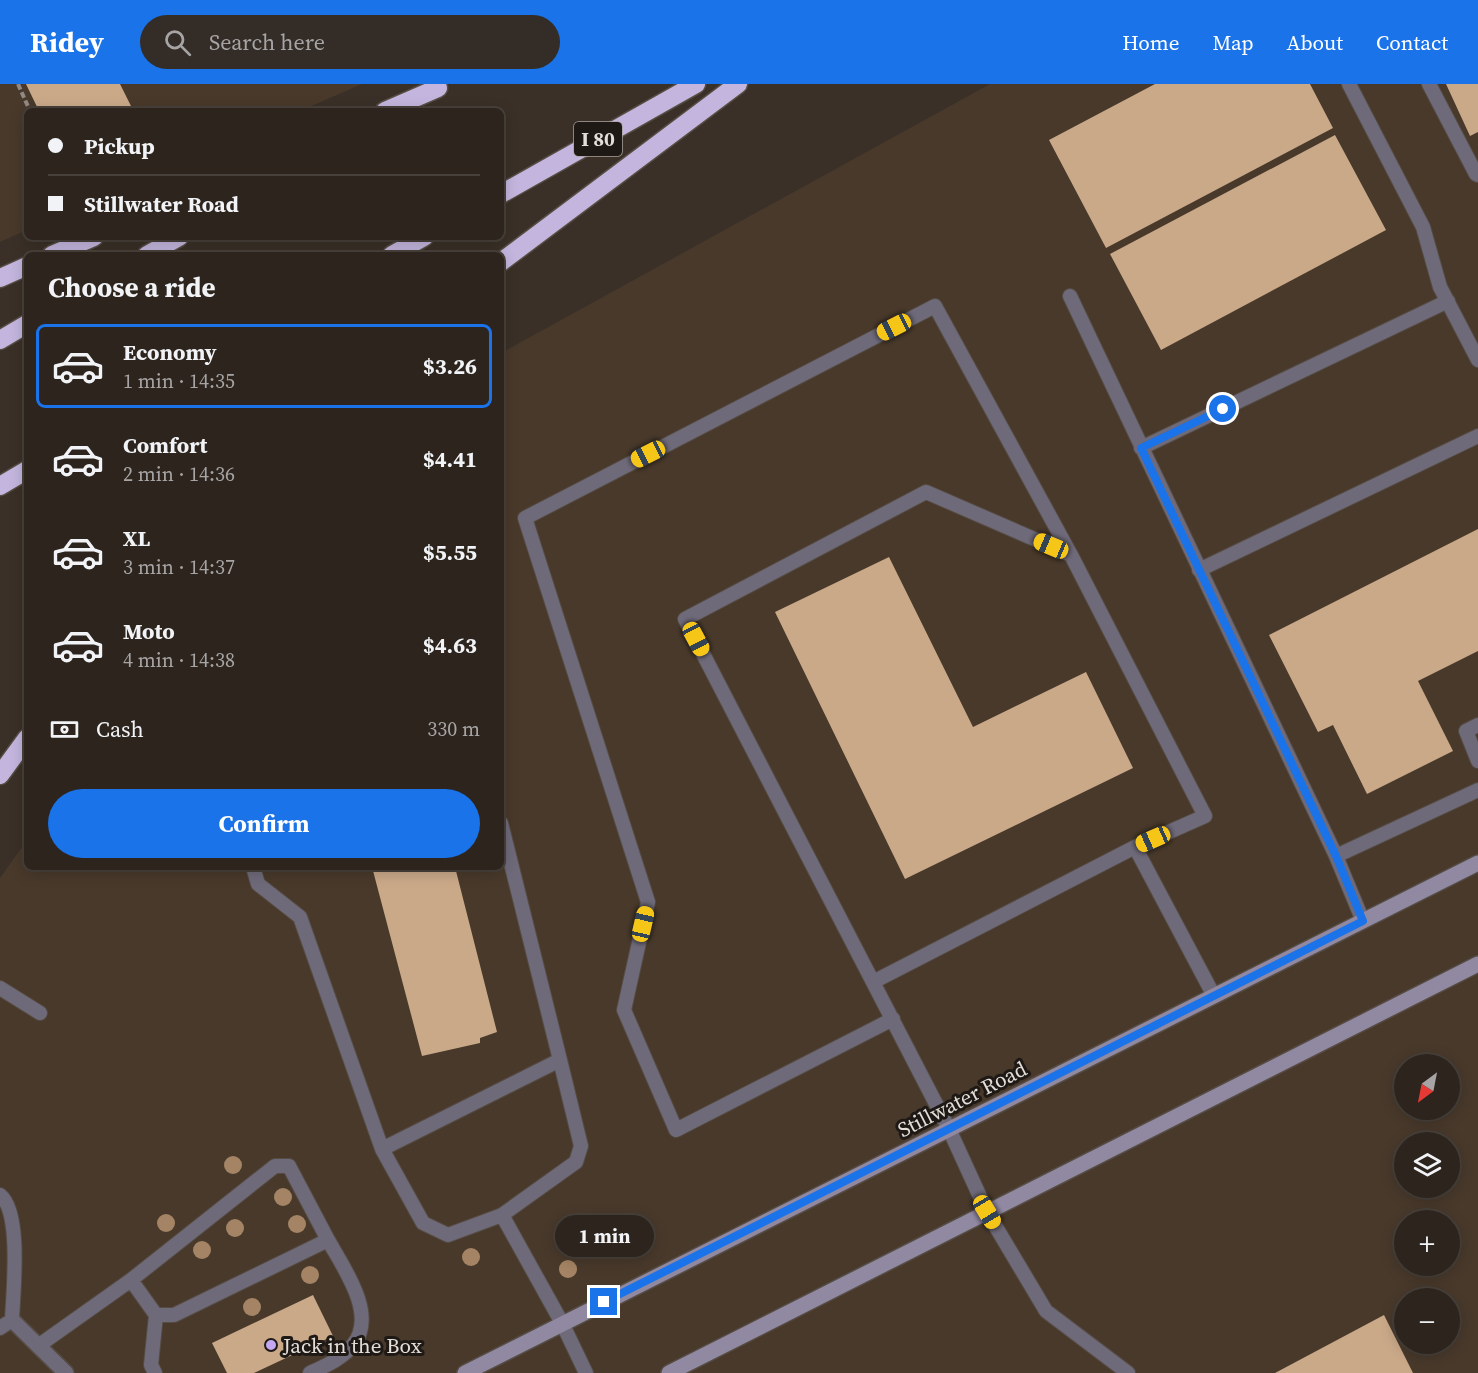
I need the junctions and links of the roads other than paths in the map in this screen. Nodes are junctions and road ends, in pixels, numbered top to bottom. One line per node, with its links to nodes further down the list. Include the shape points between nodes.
1 (696, 84): 9 (highway, I 80)
2 (738, 84): 16 (highway)
3 (1348, 84): 20 (lane, via 1423,227)
4 (1429, 84): 8 (lane)
5 (441, 86): 6 (highway); 7 (highway)
6 (392, 108)
7 (403, 108)
8 (1478, 175)
9 (504, 192)
10 (87, 240): 13 (highway)
11 (174, 240): 14 (highway)
12 (419, 240): 15 (highway)
13 (59, 252)
14 (152, 252)
15 (397, 252)
16 (504, 260)
17 (24, 267): 18 (highway)
18 (0, 278)
19 (1070, 296): 25 (lane)
20 (1448, 301): 23 (lane); 25 (lane)
21 (24, 326): 22 (highway)
22 (0, 340)
23 (1478, 360)
24 (1478, 436): 29 (lane)
25 (1141, 448): 29 (lane)
26 (24, 472): 27 (highway)
27 (0, 486)
28 (1071, 555): 36 (lane, via 1205,816); 42 (lane, via 926,492 685,619); 46 (lane, via 935,306 525,518 648,902 624,1010 676,1130)
29 (1199, 570): 37 (lane)
30 (1478, 725): 32 (lane, via 1466,731)
31 (24, 742): 33 (highway)
32 (1478, 761)
33 (0, 775)
34 (1478, 790): 37 (lane)
35 (504, 835): 47 (lane)
36 (1135, 847): 42 (lane); 44 (lane)
37 (1336, 856): 40 (lane)
38 (1478, 863): 40 (street, Stillwater Road)
39 (254, 870): 49 (lane, via 258,884 300,917)
40 (1363, 921): 44 (street, Stillwater Road)
41 (1478, 964): 51 (street)
42 (873, 982): 46 (lane)
43 (0, 988): 45 (lane)
44 (1214, 996): 48 (street, Stillwater Road)
45 (40, 1013)
46 (892, 1019): 48 (lane)
47 (560, 1060): 49 (lane); 52 (lane, via 581,1146 576,1162)
48 (949, 1129): 51 (lane); 56 (street, Stillwater Road)
49 (382, 1149): 52 (lane, via 423,1223 448,1235)
50 (0, 1195): 57 (lane, via 6,1200 15,1231)
51 (987, 1212): 64 (street); 65 (lane, via 1046,1311)
52 (502, 1215): 56 (lane)
53 (328, 1240): 54 (lane, via 290,1167 275,1166); 55 (lane, via 174,1315); 61 (lane, via 357,1294 363,1324 354,1345)
54 (131, 1280): 55 (lane); 58 (lane)
55 (156, 1316): 60 (lane, via 152,1365)
56 (562, 1323): 62 (street, Stillwater Road); 63 (lane)
57 (6, 1324): 58 (street)
58 (38, 1346): 59 (street)
59 (66, 1373)
60 (155, 1373)
61 (310, 1373)
62 (465, 1373)
63 (586, 1373)
64 (669, 1373)
65 (1128, 1373)

